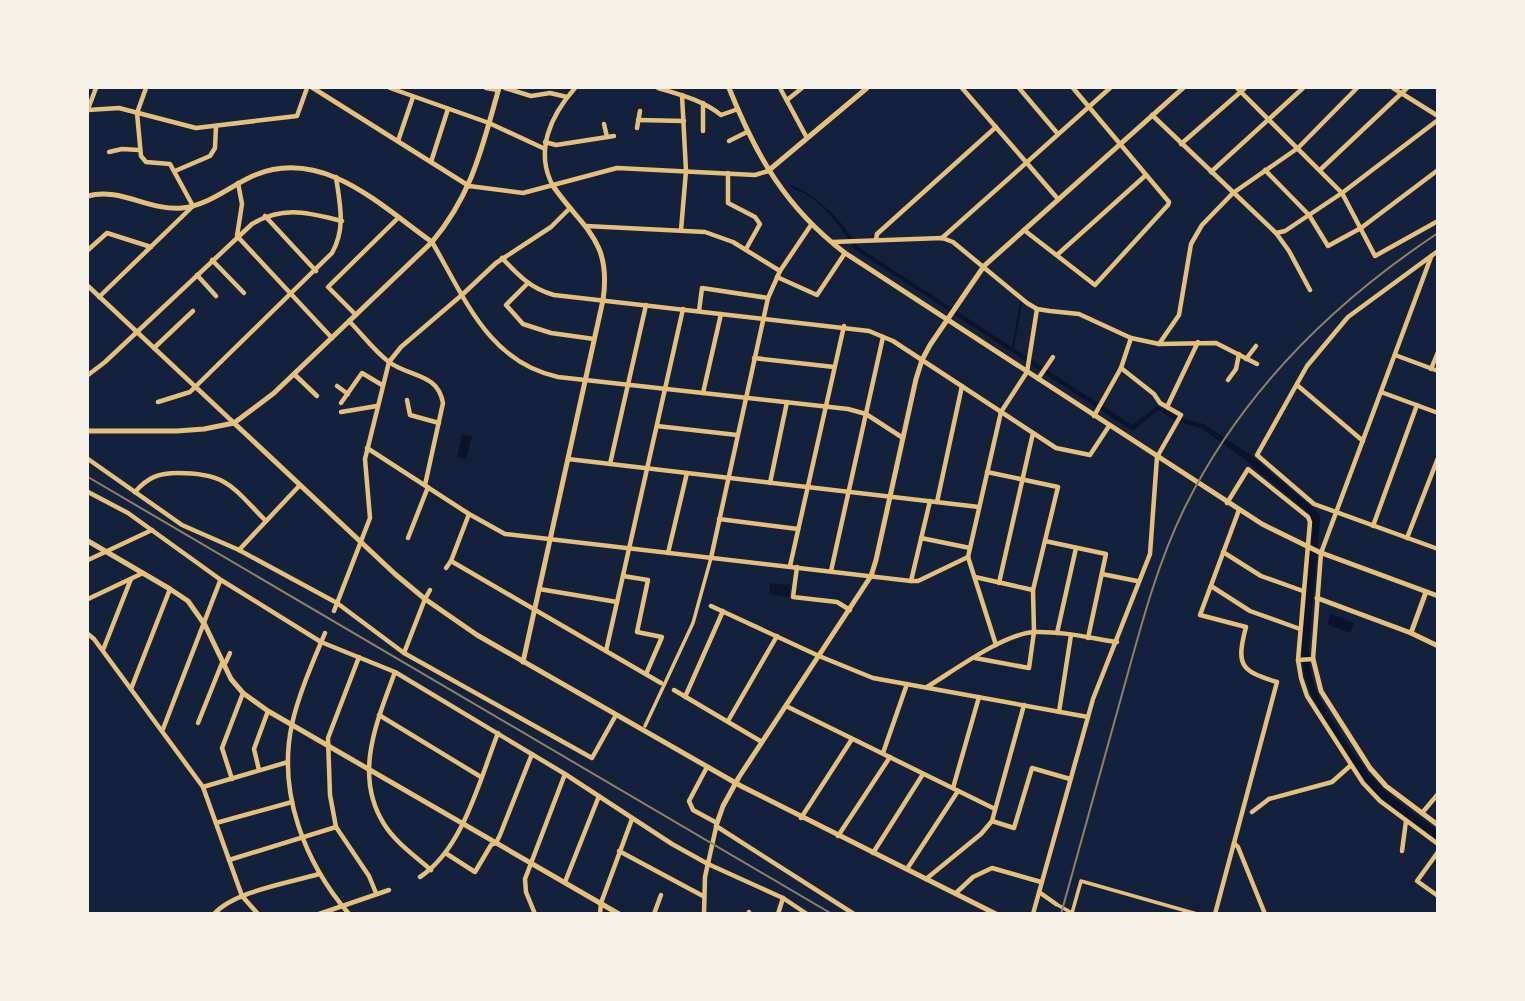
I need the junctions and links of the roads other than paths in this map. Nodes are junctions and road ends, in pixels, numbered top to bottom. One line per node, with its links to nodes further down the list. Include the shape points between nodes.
1 (96, 88): 33 (street)
2 (146, 88): 35 (street)
3 (307, 88): 43 (street, via 297,116)
4 (313, 88): 52 (street)
5 (390, 88): 26 (street)
6 (486, 88): 7 (street)
7 (501, 88): 27 (street, via 531,96 550,93); 41 (street)
8 (575, 88): 27 (street)
9 (658, 88): 25 (street)
10 (729, 88): 32 (street)
11 (780, 88): 28 (street)
12 (802, 88): 28 (street)
13 (867, 88): 51 (street)
14 (962, 88): 44 (street)
15 (1019, 88): 48 (street)
16 (1073, 88): 30 (street)
17 (1110, 88): 30 (street)
18 (1183, 88): 36 (street)
19 (1303, 88): 39 (street)
20 (1357, 88): 57 (street)
21 (1394, 88): 24 (street)
22 (1407, 88): 24 (street)
23 (1241, 89): 39 (street); 55 (street)
24 (1403, 93): 37 (street); 63 (street)
25 (682, 95): 29 (street); 40 (street)
26 (412, 97): 31 (street); 52 (street)
27 (567, 97): 56 (street)
28 (787, 100): 51 (street)
29 (703, 103): 32 (street, via 721,115); 46 (street)
30 (1089, 106): 48 (street); 54 (street)
31 (448, 109): 41 (street); 60 (street)
32 (738, 109): 47 (street)
33 (88, 110): 35 (street, via 108,107)
34 (640, 111): 38 (street)
35 (137, 113): 43 (street, via 196,128); 58 (street)
36 (1152, 115): 54 (street); 55 (street)
37 (1437, 115): 75 (street)
38 (638, 120): 40 (street); 45 (street)
39 (1270, 120): 57 (street); 68 (street)
40 (684, 121): 66 (street)
41 (489, 123): 56 (street); 73 (street)
42 (604, 124): 50 (street)
43 (216, 126): 65 (street, via 213,153)
44 (996, 127): 61 (street); 94 (street, via 877,234)
45 (636, 128)
46 (703, 131)
47 (747, 132): 53 (street); 67 (street)
48 (1058, 134): 61 (street)
49 (614, 136): 50 (street)
50 (607, 137): 56 (street)
51 (807, 138): 67 (street)
52 (398, 141): 60 (street)
53 (729, 141)
54 (1120, 144): 70 (street); 78 (street)
55 (1181, 144): 68 (street)
56 (544, 145): 74 (street)
57 (1298, 148): 62 (street); 63 (street)
58 (139, 150): 59 (street); 65 (street, via 146,162 170,164)
59 (109, 152)
60 (431, 162): 73 (street)
61 (1027, 162): 78 (street); 93 (street)
62 (1265, 170): 76 (street); 81 (street)
63 (1320, 170): 75 (street)
64 (1437, 170): 88 (street)
65 (175, 171): 79 (street)
66 (686, 171): 69 (street); 74 (street, via 617,168); 90 (street)
67 (768, 171): 69 (street); 86 (street)
68 (1211, 172): 76 (street)
69 (728, 173): 98 (street, via 728,203 760,223)
70 (1146, 175): 102 (street); 102 (street, via 1168,205 1095,285)
71 (336, 176): 72 (street, via 296,167 264,171); 83 (street); 84 (street)
72 (238, 183): 79 (street); 92 (street, via 242,204)
73 (469, 186): 74 (street, via 515,193); 95 (street)
74 (552, 186): 80 (street)
75 (1342, 192): 81 (street); 88 (street)
76 (1233, 193): 91 (street); 140 (street, via 1202,225 1191,244 1179,315)
77 (88, 196): 79 (street, via 108,194 162,208)
78 (1058, 199): 89 (street)
79 (193, 206): 97 (street)
80 (570, 208): 87 (street); 104 (street, via 551,227)
81 (1309, 215): 88 (street, via 1328,246); 91 (street)
82 (265, 216): 84 (street, via 290,211); 92 (street); 107 (street)
83 (398, 218): 95 (street); 127 (street, via 328,287)
84 (342, 221): 107 (street, via 332,253)
85 (1437, 221): 88 (street, via 1376,256)
86 (811, 225): 96 (street); 108 (street)
87 (586, 226): 90 (street); 120 (street, via 605,264)
88 (1361, 228)
89 (1024, 229): 102 (street); 106 (street)
90 (681, 230): 98 (street, via 720,236)
91 (1276, 233): 113 (street)
92 (237, 236): 105 (street); 115 (street)
93 (942, 238): 94 (street); 106 (street)
94 (876, 240): 96 (street)
95 (432, 242): 116 (street); 127 (street)
96 (831, 242): 101 (street)
97 (151, 247): 99 (street, via 107,233); 118 (street)
98 (746, 249): 108 (street)
99 (88, 250)
100 (1437, 251): 103 (street)
101 (845, 253): 110 (street, via 817,295); 130 (street)
102 (1057, 255)
103 (1431, 256): 145 (street); 165 (street, via 1348,317)
104 (502, 258): 111 (street); 116 (street)
105 (212, 260): 109 (street); 114 (street)
106 (984, 266): 123 (street); 130 (street)
107 (316, 271): 115 (street)
108 (780, 271): 110 (street)
109 (197, 275): 117 (street); 134 (street)
110 (777, 277): 119 (street)
111 (527, 284): 120 (street, via 554,295); 138 (street, via 506,305 523,324)
112 (88, 286): 118 (street)
113 (1310, 290)
114 (244, 293)
115 (291, 294): 136 (street); 168 (street)
116 (463, 294): 150 (street); 161 (street, via 491,338 520,364 544,374)
117 (216, 296)
118 (99, 297): 134 (street)
119 (768, 298): 125 (street, via 702,288); 128 (street)
120 (603, 300): 121 (street); 138 (street)
121 (646, 305): 122 (street); 163 (street)
122 (683, 309): 125 (street); 169 (street)
123 (1037, 309): 137 (street, via 1079,314); 156 (street)
124 (193, 311): 129 (street)
125 (699, 311): 126 (street)
126 (721, 314): 128 (street); 172 (street)
127 (356, 315): 131 (street)
128 (763, 318): 133 (street); 147 (street)
129 (184, 319): 132 (street); 142 (street)
130 (947, 320): 149 (street); 156 (street)
131 (349, 321): 136 (street); 150 (street)
132 (190, 324)
133 (844, 327): 135 (street); 152 (street)
134 (136, 331): 142 (street); 159 (street)
135 (883, 337): 149 (street); 188 (street)
136 (332, 338): 157 (street)
137 (1130, 338): 140 (street); 153 (street)
138 (594, 339): 161 (street)
139 (1198, 342): 140 (street); 144 (street, via 1216,343); 184 (street)
140 (1159, 344)
141 (1256, 346): 148 (street)
142 (154, 348): 168 (street)
143 (1437, 352): 155 (street)
144 (1239, 354): 148 (street); 158 (street)
145 (1395, 355): 155 (street); 171 (street)
146 (1053, 357): 160 (street)
147 (754, 358): 152 (street); 175 (street)
148 (1246, 359): 151 (street)
149 (922, 360): 167 (street); 197 (street)
150 (389, 362): 164 (street); 191 (street, via 440,390)
151 (1257, 364)
152 (834, 366): 183 (street)
153 (1121, 368): 184 (street); 189 (street)
154 (1226, 370): 158 (street)
155 (1434, 370)
156 (1027, 372): 160 (street); 186 (street)
157 (294, 374): 174 (street); 190 (street)
158 (1232, 374): 162 (street)
159 (88, 375)
160 (1040, 377): 189 (street)
161 (585, 380): 163 (street); 203 (street)
162 (1228, 380)
163 (628, 384): 169 (street); 204 (street)
164 (382, 385): 173 (street, via 362,373); 182 (street)
165 (1297, 385): 198 (street); 223 (street, via 1257,455 1314,504)
166 (337, 386): 173 (street)
167 (962, 386): 186 (street); 219 (street)
168 (195, 387): 176 (street); 190 (street)
169 (665, 388): 172 (street); 192 (street)
170 (163, 392): 176 (street)
171 (1381, 392): 181 (street); 198 (street)
172 (703, 393): 175 (street)
173 (348, 394): 180 (street)
174 (317, 396)
175 (746, 398): 179 (street); 196 (street)
176 (166, 400): 178 (street)
177 (407, 400): 191 (street, via 410,415)
178 (158, 402)
179 (787, 402): 183 (street); 210 (street)
180 (341, 403)
181 (1417, 405): 187 (street); 227 (street)
182 (377, 406): 185 (street); 199 (street)
183 (825, 406): 188 (street); 213 (street)
184 (1167, 407): 200 (street, via 1181,415)
185 (341, 412)
186 (1001, 412): 195 (street); 206 (street)
187 (1437, 413)
188 (866, 414): 197 (street); 216 (street)
189 (1094, 416): 193 (street)
190 (234, 422): 194 (street, via 177,431); 211 (street)
191 (439, 423): 212 (street)
192 (657, 426): 196 (street); 205 (street)
193 (1109, 426): 195 (street, via 1090,455 1056,448); 200 (street)
194 (88, 430)
195 (1033, 433): 209 (street)
196 (737, 435): 208 (street)
197 (903, 438): 217 (street)
198 (1363, 441): 223 (street)
199 (367, 448): 212 (street); 236 (street, via 370,511)
200 (1157, 457): 220 (street); 262 (street, via 1150,554)
201 (1437, 458): 232 (street)
202 (88, 459): 215 (street)
203 (568, 459): 204 (street); 233 (street)
204 (610, 464): 205 (street)
205 (647, 468): 207 (street); 238 (street)
206 (987, 472): 209 (street); 221 (street)
207 (687, 473): 208 (street); 246 (street)
208 (728, 478): 210 (street); 225 (street)
209 (1023, 479): 235 (street, via 1058,487); 263 (street)
210 (770, 483): 213 (street)
211 (300, 485): 226 (street); 236 (street)
212 (426, 486): 224 (street); 230 (street)
213 (807, 487): 216 (street); 228 (street)
214 (88, 492): 229 (street)
215 (135, 492): 226 (street, via 158,474 210,474 227,483); 242 (street, via 182,525)
216 (849, 492): 217 (street); 253 (street)
217 (890, 497): 218 (street); 257 (street)
218 (930, 501): 219 (street); 231 (street)
219 (937, 502): 221 (street)
220 (1227, 503): 222 (street); 237 (street, via 1248,469 1308,517)
221 (979, 507): 239 (street)
222 (1239, 510): 237 (street); 244 (street)
223 (1336, 512): 227 (street); 245 (street)
224 (469, 514): 233 (street, via 505,534); 250 (street)
225 (719, 519): 228 (street); 248 (street)
226 (266, 521): 242 (street)
227 (1373, 526): 232 (street)
228 (798, 529): 251 (street)
229 (152, 530): 243 (street); 260 (street)
230 (408, 537)
231 (921, 538): 239 (street); 261 (street)
232 (1408, 538): 241 (street)
233 (550, 539): 238 (street); 266 (street)
234 (88, 541): 243 (street)
235 (1045, 541): 240 (street); 268 (street)
236 (361, 542): 274 (street); 277 (street)
237 (1308, 547): 245 (street); 269 (street)
238 (629, 548): 246 (street); 256 (street)
239 (970, 548): 247 (street)
240 (1076, 548): 255 (street, via 1106,554); 287 (street)
241 (1437, 549)
242 (239, 550): 277 (street)
243 (106, 552): 249 (street); 254 (street)
244 (1223, 552): 264 (street); 269 (street, via 1261,576)
245 (1320, 552): 270 (street); 272 (street)
246 (668, 553): 248 (street)
247 (968, 557): 258 (street); 261 (street)
248 (711, 558): 251 (street); 276 (street)
249 (88, 560)
250 (451, 561): 252 (street); 279 (street)
251 (793, 567): 253 (street); 280 (street, via 793,597 837,602)
252 (446, 568)
253 (831, 571): 257 (street)
254 (143, 573): 259 (street); 265 (street)
255 (1102, 574): 262 (street); 292 (street)
256 (623, 576): 275 (street); 309 (street, via 648,580 637,632 662,637)
257 (871, 576): 261 (street); 280 (street)
258 (975, 577): 263 (street); 295 (street)
259 (131, 579): 273 (street); 297 (street)
260 (221, 580): 283 (street); 293 (street)
261 (911, 581)
262 (1137, 581): 294 (street)
263 (999, 583): 268 (street)
264 (1211, 586): 284 (street, via 1250,611); 368 (street, via 1200,615 1246,627 1241,661 1254,675 1277,682)
265 (170, 589): 283 (street, via 188,601); 313 (street)
266 (539, 589): 275 (street); 279 (street)
267 (430, 590): 274 (street)
268 (1033, 590): 285 (street)
269 (1303, 591): 284 (street)
270 (1426, 592): 271 (street); 288 (street)
271 (1437, 596)
272 (1317, 598): 288 (street); 304 (street)
273 (88, 599)
274 (425, 599): 300 (street); 306 (street)
275 (617, 601): 298 (street)
276 (700, 602): 278 (street); 310 (street)
277 (337, 603): 281 (street); 300 (street)
278 (710, 606): 282 (street)
279 (534, 610): 298 (street); 306 (street)
280 (850, 610): 301 (street)
281 (334, 611)
282 (723, 611): 291 (street); 316 (street)
283 (205, 625): 307 (street); 329 (street)
284 (1300, 629): 305 (street)
285 (1034, 632): 287 (street); 295 (street); 303 (street, via 1029,668)
286 (325, 633): 293 (street)
287 (1057, 633): 290 (street)
288 (1411, 633): 296 (street)
289 (88, 634): 297 (street)
290 (1071, 635): 292 (street); 321 (street)
291 (777, 636): 301 (street); 325 (street)
292 (1088, 638): 294 (street)
293 (321, 642): 302 (street); 327 (street)
294 (1117, 642): 324 (street)
295 (996, 645): 303 (street)
296 (1437, 646)
297 (102, 650): 313 (street)
298 (606, 651): 309 (street)
299 (230, 653): 307 (street)
300 (404, 653): 323 (street, via 592,758)
301 (819, 656): 311 (street, via 873,678); 319 (street)
302 (359, 657): 308 (street); 333 (street)
303 (975, 659): 312 (street)
304 (1313, 659): 305 (street); 355 (street, via 1321,691 1370,768)
305 (1299, 660): 338 (street, via 1307,696)
306 (523, 662): 323 (street)
307 (223, 665): 315 (street); 326 (street)
308 (395, 672): 322 (street); 330 (street)
309 (646, 674): 310 (street)
310 (663, 684): 314 (street); 328 (street)
311 (907, 684): 312 (street); 334 (street)
312 (926, 687): 317 (street)
313 (131, 689): 329 (street)
314 (674, 690): 316 (street)
315 (243, 693): 320 (street); 345 (street, via 222,748)
316 (685, 697): 325 (street)
317 (979, 697): 318 (street); 349 (street)
318 (1024, 705): 321 (street); 353 (street)
319 (786, 706): 331 (street); 332 (street)
320 (268, 711): 327 (street); 341 (street, via 254,748)
321 (1059, 712): 324 (street)
322 (379, 715): 340 (street); 344 (street)
323 (616, 715): 339 (street)
324 (1088, 717): 346 (street)
325 (728, 722): 332 (street)
326 (198, 723)
327 (292, 725): 333 (street); 337 (street)
328 (645, 726)
329 (163, 730): 348 (street)
330 (498, 733): 335 (street); 344 (street)
331 (852, 739): 334 (street); 356 (street)
332 (762, 742): 347 (street)
333 (327, 744): 340 (street); 363 (street)
334 (883, 753): 336 (street)
335 (532, 754): 342 (street); 367 (street)
336 (890, 757): 343 (street); 365 (street)
337 (288, 762): 341 (street); 352 (street)
338 (1350, 766): 354 (street, via 1332,782 1269,799); 359 (street, via 1380,801)
339 (707, 767): 347 (street); 364 (street, via 689,805)
340 (368, 768): 361 (street); 379 (street, via 370,791 383,823)
341 (259, 771): 345 (street)
342 (565, 774): 351 (street); 377 (street)
343 (923, 774): 349 (street); 373 (street)
344 (481, 777): 361 (street)
345 (232, 779): 348 (street)
346 (1070, 779): 358 (street, via 1032,768 1014,828); 384 (street)
347 (735, 783): 356 (street); 364 (street)
348 (203, 787): 360 (street)
349 (956, 790): 353 (street); 378 (street)
350 (1437, 793): 355 (street)
351 (599, 796): 357 (street); 383 (street)
352 (292, 802): 360 (street); 366 (street)
353 (995, 809): 358 (street)
354 (1252, 812)
355 (1422, 813): 362 (street)
356 (801, 818): 365 (street)
357 (632, 819): 371 (street); 376 (street)
358 (992, 821): 382 (street)
359 (1406, 821): 369 (street); 370 (street)
360 (216, 823): 375 (street)
361 (462, 823): 367 (street); 374 (street)
362 (1437, 825)
363 (336, 827): 366 (street); 388 (street)
364 (716, 827): 376 (street); 409 (street)
365 (838, 836): 373 (street)
366 (302, 839): 375 (street); 380 (street)
367 (496, 842): 374 (street, via 475,872); 377 (street)
368 (1234, 843): 413 (street); 414 (street)
369 (1437, 844)
370 (1402, 850)
371 (620, 851): 391 (street); 394 (street)
372 (1437, 852): 392 (street, via 1417,881)
373 (873, 853): 378 (street)
374 (447, 854): 379 (street)
375 (229, 860): 390 (street)
376 (708, 861): 391 (street); 393 (street)
377 (531, 862): 383 (street); 402 (street, via 524,886)
378 (907, 869): 382 (street)
379 (431, 870): 381 (street)
380 (319, 874): 390 (street); 396 (street)
381 (420, 877)
382 (926, 879): 387 (street)
383 (565, 882): 394 (street)
384 (1041, 882): 386 (street); 387 (street, via 992,868)
385 (389, 890): 388 (street)
386 (1039, 892): 395 (street); 411 (street)
387 (956, 893): 397 (street)
388 (376, 894): 396 (street)
389 (661, 895): 405 (street)
390 (242, 896): 398 (street); 399 (street)
391 (703, 896): 406 (street)
392 (1437, 896)
393 (783, 898): 407 (street); 408 (street)
394 (601, 903): 403 (street); 404 (street)
395 (1056, 904): 412 (street, via 1072,913 1081,881)
396 (343, 906): 400 (street); 401 (street)
397 (984, 911): 410 (street)
398 (214, 914)
399 (258, 914)
400 (319, 914)
401 (349, 914)
402 (535, 914)
403 (600, 914)
404 (619, 914)
405 (654, 914)
406 (704, 914)
407 (778, 914)
408 (807, 914)
409 (854, 914)
410 (996, 914)
411 (1032, 914)
412 (1197, 914)
413 (1215, 914)
414 (1265, 914)

